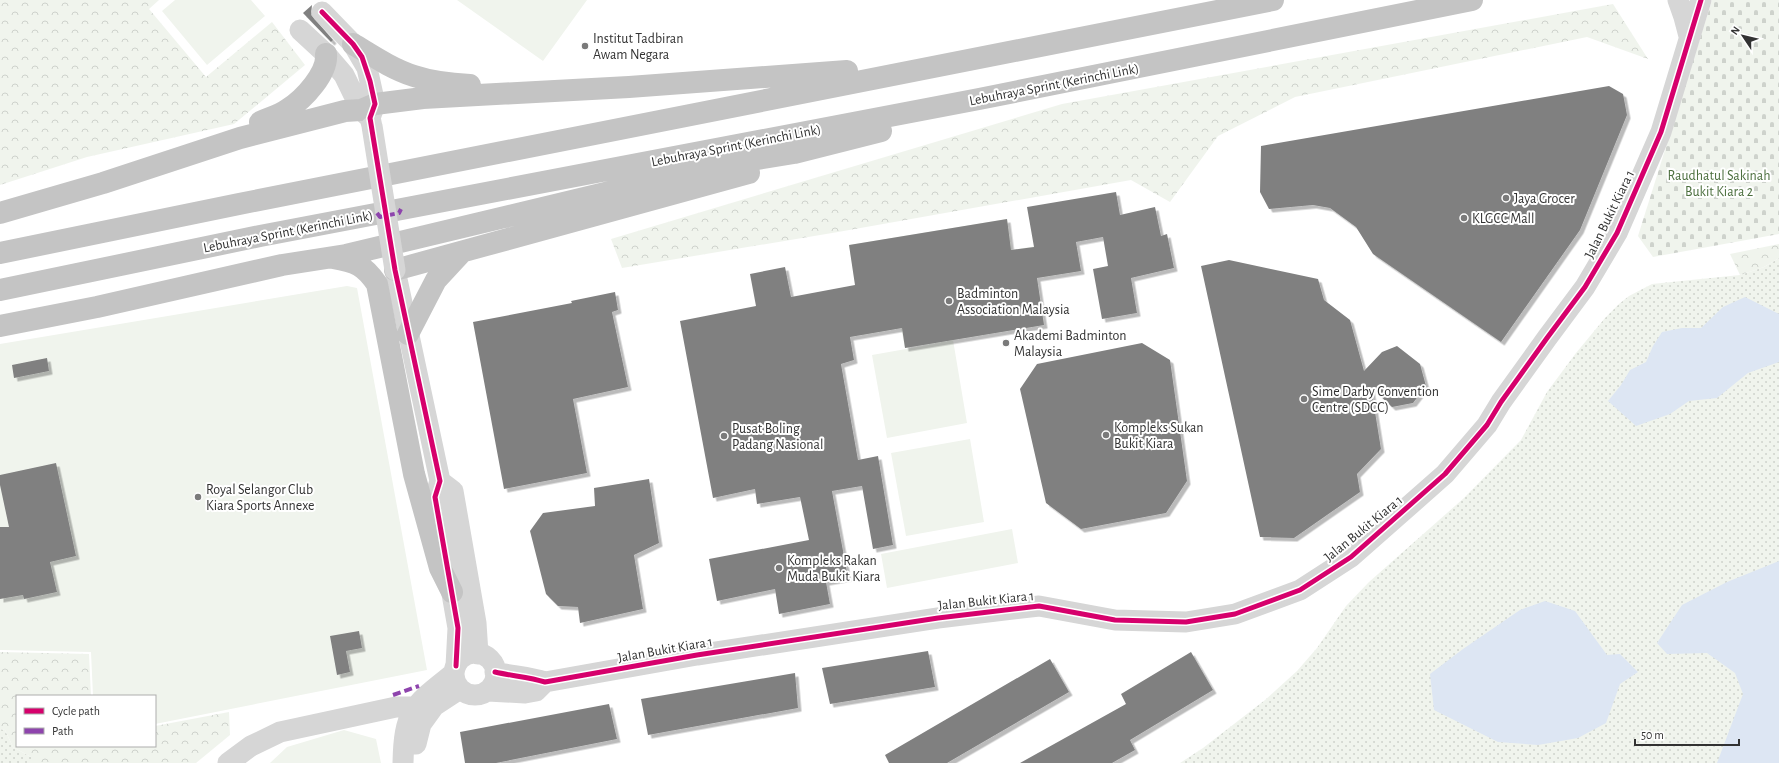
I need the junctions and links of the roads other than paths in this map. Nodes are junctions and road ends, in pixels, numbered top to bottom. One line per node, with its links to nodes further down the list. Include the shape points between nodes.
1 (1273, 0): 10 (highway)
2 (1472, 0): 12 (highway, Lebuhraya Sprint (Kerinchi Link))
3 (1678, 0): 7 (street)
4 (1701, 0): 7 (street, Jalan Bukit Kiara 1)
5 (322, 12): 8 (street)
6 (300, 30): 9 (street)
7 (1689, 36): 28 (street, Jalan Bukit Kiara 1, via 1661,132 1617,234 1585,287 1487,425 1444,474 1351,557 1300,590 1235,614 1186,622 1115,620 1039,606 930,619 697,655 545,682 536,691 525,692)
8 (354, 44): 11 (highway, via 385,63 415,76 431,81 487,88); 13 (street, via 366,68)
9 (326, 54): 13 (street, via 344,75); 14 (highway, via 327,60 323,69 299,102 250,127)
10 (942, 64): 11 (highway); 17 (highway)
11 (499, 94): 13 (highway, via 423,98)
12 (979, 99): 15 (highway, via 938,117); 21 (highway, Lebuhraya Sprint (Kerinchi Link), via 260,236)
13 (370, 114): 14 (highway, via 345,111); 20 (street, bridge)
14 (240, 138): 16 (highway)
15 (794, 154): 18 (highway, via 745,175); 19 (highway, via 726,164)
16 (0, 214)
17 (0, 253)
18 (461, 253): 20 (highway); 23 (highway, via 436,280)
19 (330, 257): 22 (highway, via 282,265 97,308); 25 (highway, via 352,262 363,268 377,284 414,474 440,568)
20 (395, 270): 23 (street)
21 (0, 290)
22 (0, 326)
23 (408, 334): 24 (street)
24 (440, 481): 25 (street, via 435,496); 26 (street, via 453,491 476,623)
25 (452, 592): 27 (street, via 458,628)
26 (478, 654): 27 (street, via 465,656); 28 (street, via 490,660)
27 (456, 676): 28 (street, via 470,695 482,694); 29 (street, via 424,696); 32 (street, via 421,724)
28 (491, 682)
29 (414, 707): 30 (street, via 396,707 280,732 251,746); 31 (street, via 403,738)
30 (228, 763)
31 (403, 763)
32 (415, 763)

